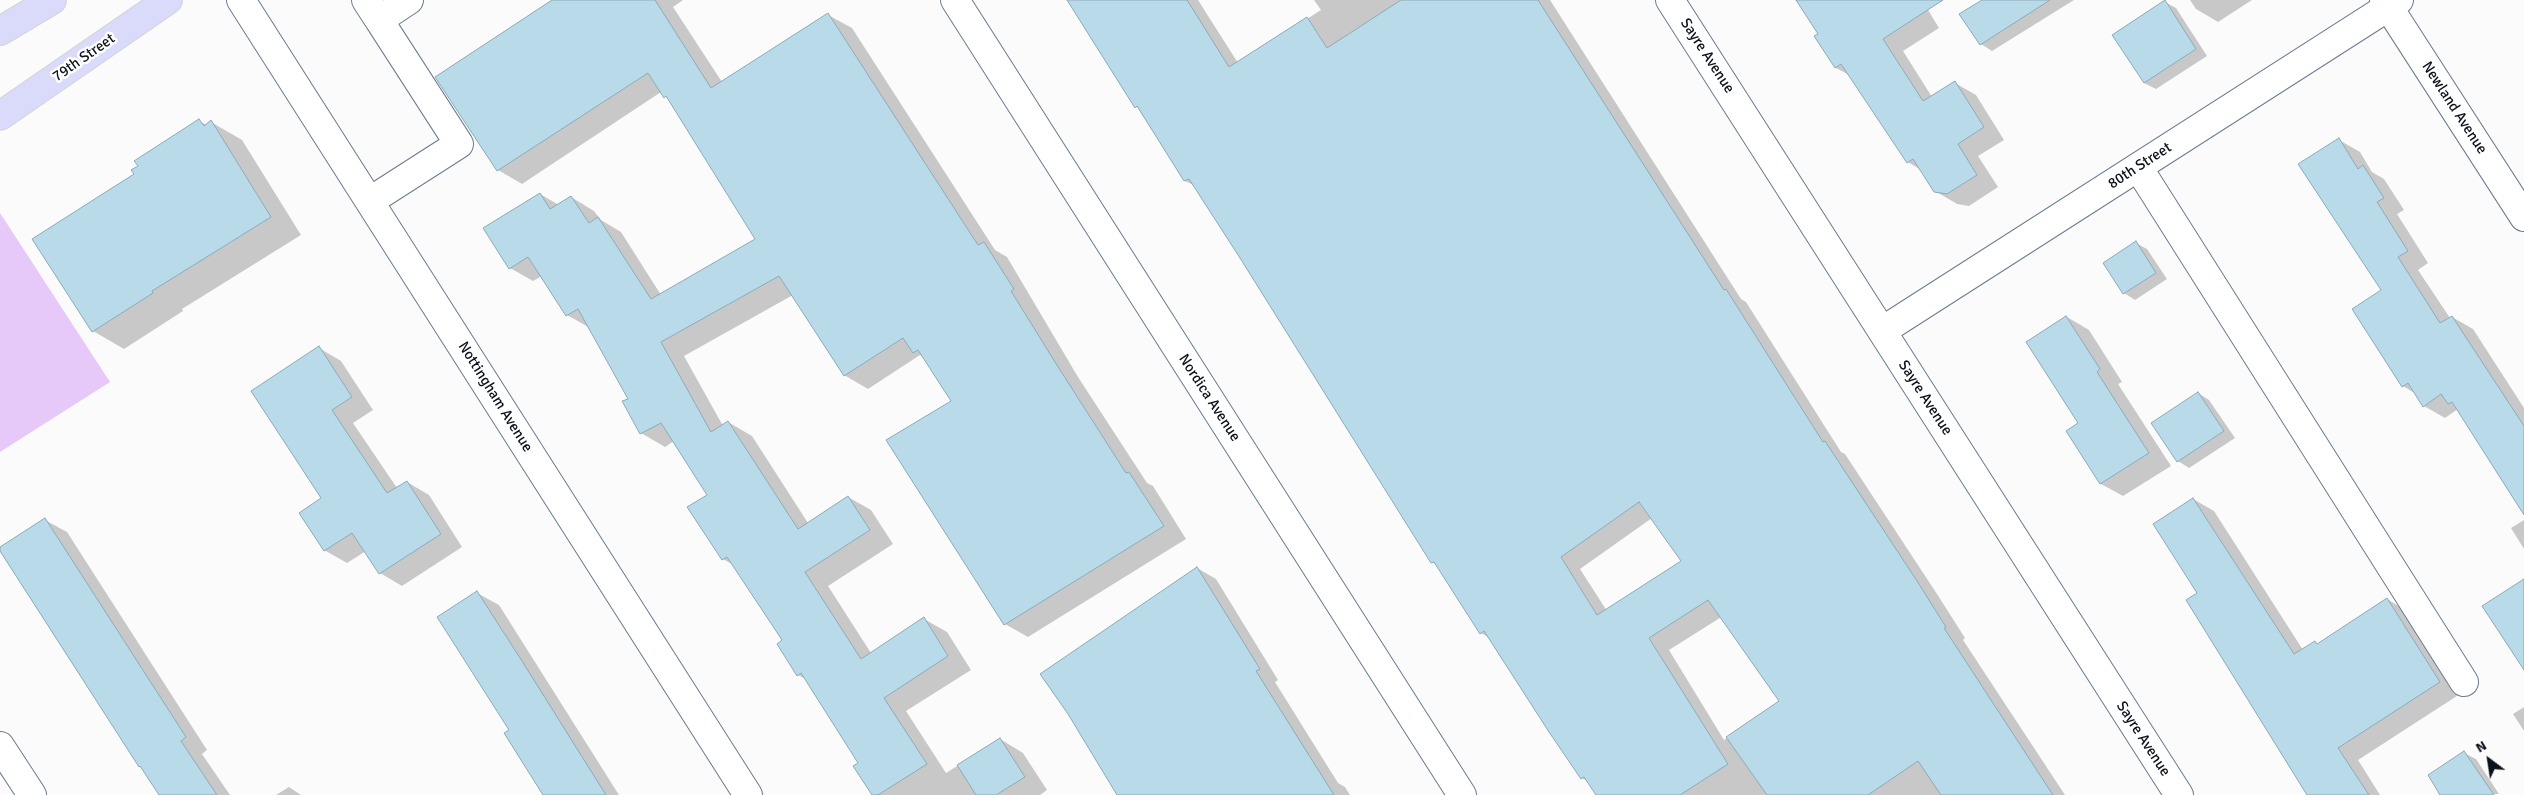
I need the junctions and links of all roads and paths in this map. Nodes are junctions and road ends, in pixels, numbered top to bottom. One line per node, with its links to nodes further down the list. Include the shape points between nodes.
1 (52, 0): 9 (main road)
2 (168, 0): 10 (main road, 79th Street)
3 (241, 0): 12 (street, Nottingham Avenue)
4 (409, 0): 8 (street)
5 (955, 0): 19 (street, Nordica Avenue)
6 (1670, 0): 14 (street, Sayre Avenue)
7 (2391, 2): 11 (street, 80th Street); 13 (street, Newland Avenue)
8 (372, 10): 12 (street, via 459,144)
9 (0, 31)
10 (0, 116)
11 (2138, 167): 14 (street, 80th Street); 15 (street)
12 (370, 201): 18 (street, Nottingham Avenue)
13 (2524, 217)
14 (1882, 331): 20 (street, Sayre Avenue)
15 (2464, 682)
16 (0, 746): 17 (street)
17 (32, 795)
18 (748, 795)
19 (1462, 795)
20 (2179, 795)

